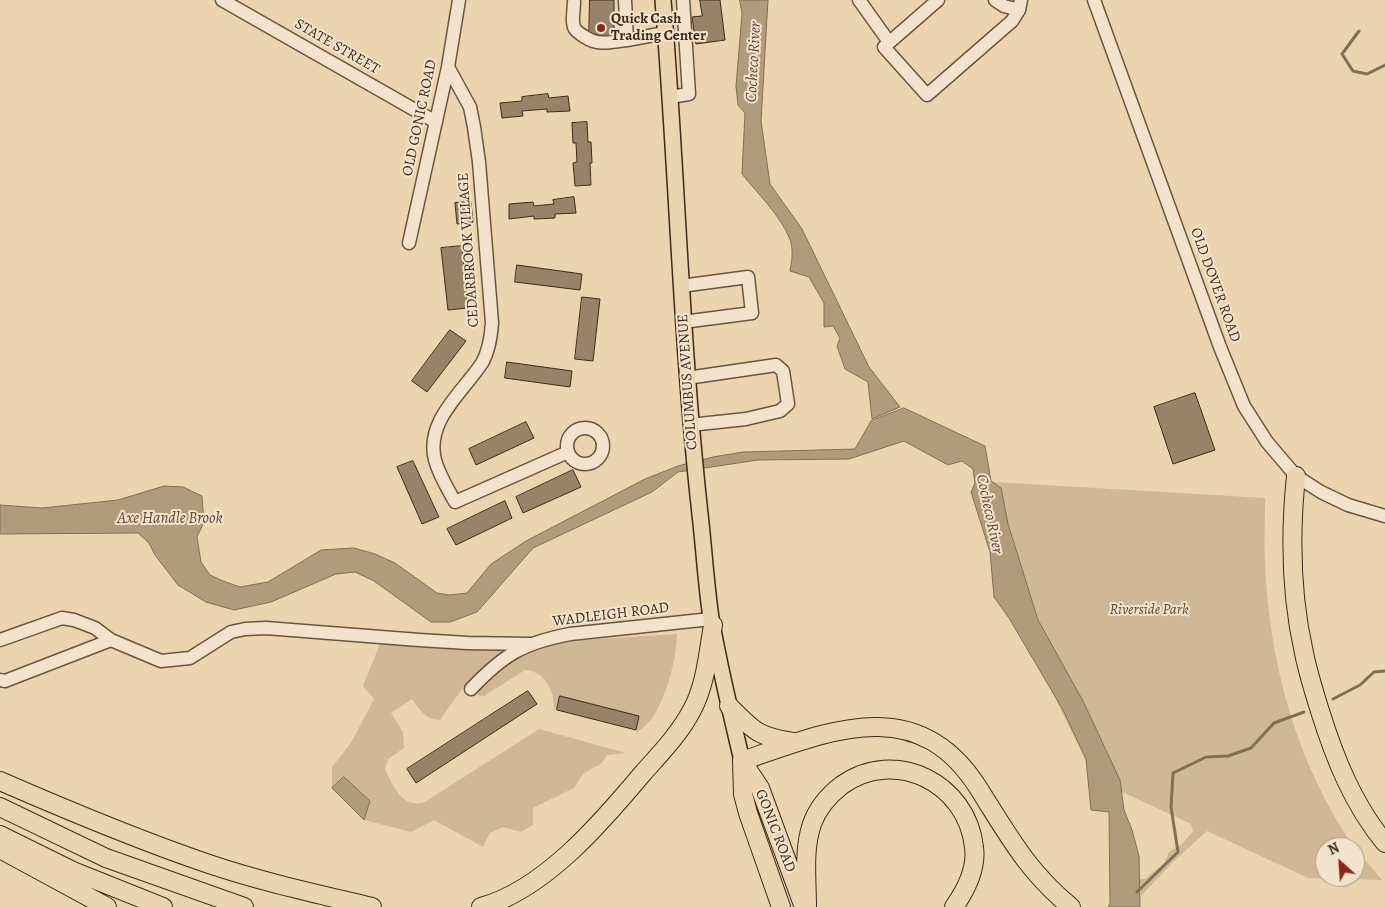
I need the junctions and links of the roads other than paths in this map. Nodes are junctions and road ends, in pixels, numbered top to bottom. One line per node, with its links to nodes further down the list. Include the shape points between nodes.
1 (222, 0): 17 (street, STATE STREET)
2 (459, 0): 15 (street, OLD GONIC ROAD)
3 (625, 0): 13 (street)
4 (662, 0): 12 (main road, COLUMBUS AVENUE)
5 (683, 0): 16 (street, via 689,94)
6 (859, 0): 14 (street)
7 (938, 0): 14 (street)
8 (995, 0): 11 (street, via 1004,6)
9 (1094, 0): 24 (street, OLD DOVER ROAD, via 1244,406 1267,442)
10 (574, 2): 13 (street, via 575,29 591,41)
11 (1020, 5): 14 (street, via 1012,21 1002,31 927,95 884,47)
12 (665, 33): 13 (street); 16 (main road, COLUMBUS AVENUE)
13 (627, 40)
14 (889, 42)
15 (448, 67): 17 (street, OLD GONIC ROAD); 23 (street, CEDARBROOK VILLAGE, via 470,107 474,127 492,323 482,363 452,401 435,434 435,460 455,502)
16 (670, 97): 19 (main road, COLUMBUS AVENUE)
17 (436, 122): 18 (street, OLD GONIC ROAD)
18 (409, 242)
19 (681, 286): 20 (main road, COLUMBUS AVENUE); 20 (street, via 748,277 752,313)
20 (683, 322): 21 (main road, COLUMBUS AVENUE)
21 (687, 378): 22 (main road, COLUMBUS AVENUE); 22 (street, via 776,365 783,371 788,404 780,411 746,419)
22 (690, 425): 26 (main road, COLUMBUS AVENUE)
23 (568, 452)
24 (1296, 476): 25 (street, OLD DOVER ROAD, via 1348,505); 38 (highway, via 1293,537 1297,612 1304,653 1340,768 1360,807)
25 (1385, 516)
26 (712, 622): 29 (street, WADLEIGH ROAD, via 570,634); 32 (main road, COLUMBUS AVENUE); 44 (highway, via 696,700 669,743 599,824 546,872 522,890)
27 (0, 640): 28 (street, via 62,618 95,628)
28 (111, 640): 29 (street, via 161,662 190,658 231,632 245,629 458,643); 30 (street, via 5,682)
29 (531, 644): 31 (street, WADLEIGH ROAD, via 508,654)
30 (0, 680)
31 (471, 689)
32 (729, 706): 33 (highway, via 758,733); 34 (main road, COLUMBUS AVENUE)
33 (799, 743): 34 (highway); 48 (highway, via 864,726 885,726 925,737 956,758 1028,865)
34 (742, 761): 45 (highway, GONIC ROAD, via 743,794 748,813); 46 (highway, GONIC ROAD, via 760,788)
35 (0, 781): 43 (highway, via 210,865)
36 (0, 807): 42 (highway, via 106,858)
37 (0, 835): 41 (highway, via 73,870)
38 (1385, 843)
39 (0, 850): 40 (highway)
40 (107, 907)
41 (163, 907)
42 (244, 907)
43 (372, 907)
44 (481, 907)
45 (781, 907)
46 (806, 907): 47 (highway, via 808,843 812,823 820,808 848,781 881,770 923,776 949,794 965,817 974,848 973,864 964,893)
47 (954, 907)
48 (1071, 907)

